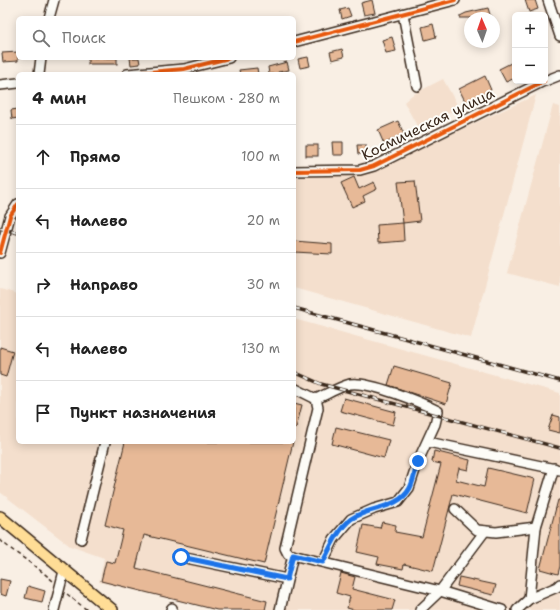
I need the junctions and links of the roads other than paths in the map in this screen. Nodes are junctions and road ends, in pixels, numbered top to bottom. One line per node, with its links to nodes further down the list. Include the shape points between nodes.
1 (54, 0): 5 (street)
2 (455, 0): 4 (street)
3 (548, 0): 6 (street)
4 (403, 14): 7 (street); 17 (street)
5 (49, 16)
6 (560, 36)
7 (296, 41)
8 (41, 60): 10 (street)
9 (221, 60): 11 (street, via 184,69)
10 (39, 72)
11 (150, 72)
12 (560, 76): 13 (street, Космическая улица)
13 (548, 80)
14 (16, 83): 15 (street)
15 (0, 84)
16 (539, 84): 18 (street, Космическая улица, via 374,166 360,170)
17 (417, 86)
18 (296, 171)
19 (16, 207): 20 (street, via 10,216)
20 (0, 253)
21 (296, 389): 22 (street)
22 (316, 399): 23 (street, via 349,385 360,384 420,402 438,411); 31 (street, via 318,408 285,548 288,554)
23 (428, 442): 25 (street); 33 (street, via 409,488 398,502 351,519 334,539)
24 (105, 444): 30 (street)
25 (557, 469): 28 (street)
26 (455, 510): 29 (street, via 477,530)
27 (0, 517): 34 (main road)
28 (536, 527): 29 (street); 38 (street)
29 (485, 531): 37 (street)
30 (81, 539)
31 (293, 555): 33 (street); 35 (street)
32 (181, 557): 35 (street)
33 (323, 562): 37 (street)
34 (64, 571): 39 (street); 40 (main road)
35 (287, 579): 41 (street)
36 (560, 584): 38 (street, via 557,588)
37 (440, 591): 42 (street); 43 (street)
38 (528, 599): 44 (street)
39 (54, 610)
40 (112, 610)
41 (282, 610)
42 (420, 610)
43 (502, 610)
44 (517, 610)

